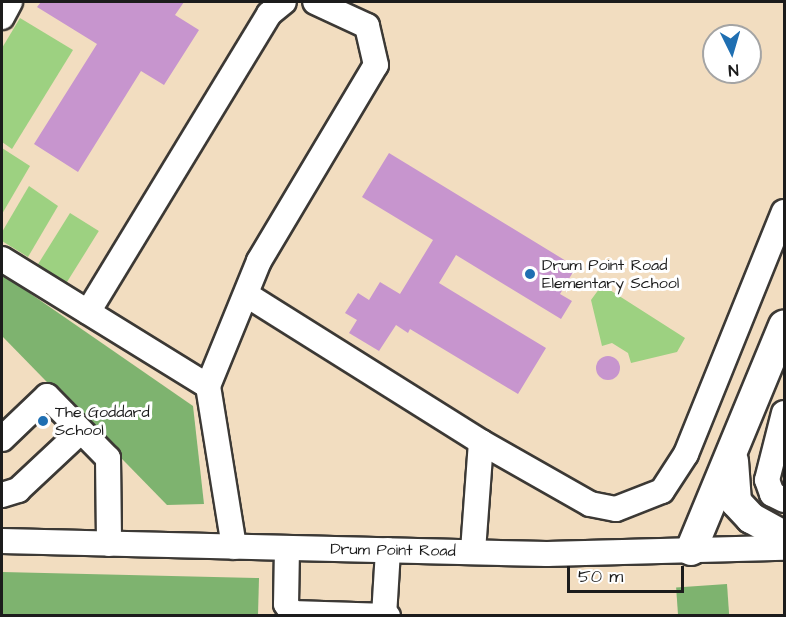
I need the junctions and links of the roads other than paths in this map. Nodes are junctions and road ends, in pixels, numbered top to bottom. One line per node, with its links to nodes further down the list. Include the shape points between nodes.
1 (10, 2): 4 (street)
2 (284, 2): 8 (street, via 269,14)
3 (324, 4): 7 (street, via 353,6 385,28 390,43 387,69)
4 (2, 17)
5 (784, 212): 14 (street, via 686,454 662,491 616,509 590,504)
6 (2, 259): 8 (street)
7 (247, 295): 10 (street); 14 (street)
8 (88, 312): 10 (street)
9 (784, 326): 15 (main road)
10 (208, 386): 21 (street)
11 (784, 413): 17 (street, via 767,480 772,494)
12 (81, 431): 13 (street, via 46,396); 16 (street, via 18,490); 20 (street, via 108,458)
13 (2, 439)
14 (481, 442): 26 (street)
15 (735, 444): 18 (main road, via 731,478 736,502); 25 (main road)
16 (2, 495)
17 (784, 500)
18 (784, 536)
19 (2, 541): 20 (street, Drum Point Road)
20 (109, 544): 21 (street, Drum Point Road)
21 (234, 547): 22 (street, Drum Point Road)
22 (287, 548): 24 (street, Drum Point Road); 27 (street, via 286,604 292,613)
23 (784, 548): 25 (street, Drum Point Road)
24 (388, 550): 26 (street, Drum Point Road); 27 (street)
25 (691, 550): 26 (street, Drum Point Road)
26 (473, 552)
27 (386, 615)

